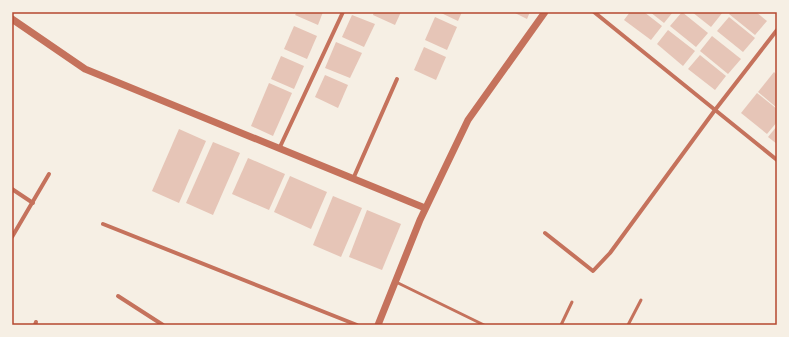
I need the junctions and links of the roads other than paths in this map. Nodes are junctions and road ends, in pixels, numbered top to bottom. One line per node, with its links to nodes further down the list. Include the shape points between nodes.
1 (343, 12): 8 (street)
2 (545, 12): 14 (street, via 468,120)
3 (594, 12): 7 (street)
4 (12, 19): 8 (street, via 85,69)
5 (777, 30): 7 (street)
6 (397, 79): 11 (street)
7 (715, 110): 9 (street); 16 (street, via 610,253 593,271)
8 (279, 149): 11 (street)
9 (777, 160)
10 (49, 174): 13 (street)
11 (352, 179): 14 (street)
12 (12, 190): 13 (street)
13 (33, 203): 17 (street)
14 (425, 208): 18 (street)
15 (103, 224): 23 (street)
16 (545, 233)
17 (12, 237)
18 (395, 282): 24 (street); 25 (lane)
19 (118, 296): 22 (street)
20 (641, 300): 27 (lane)
21 (572, 302): 26 (lane)
22 (163, 325)
23 (357, 325)
24 (378, 325)
25 (484, 325)
26 (561, 325)
27 (628, 325)

